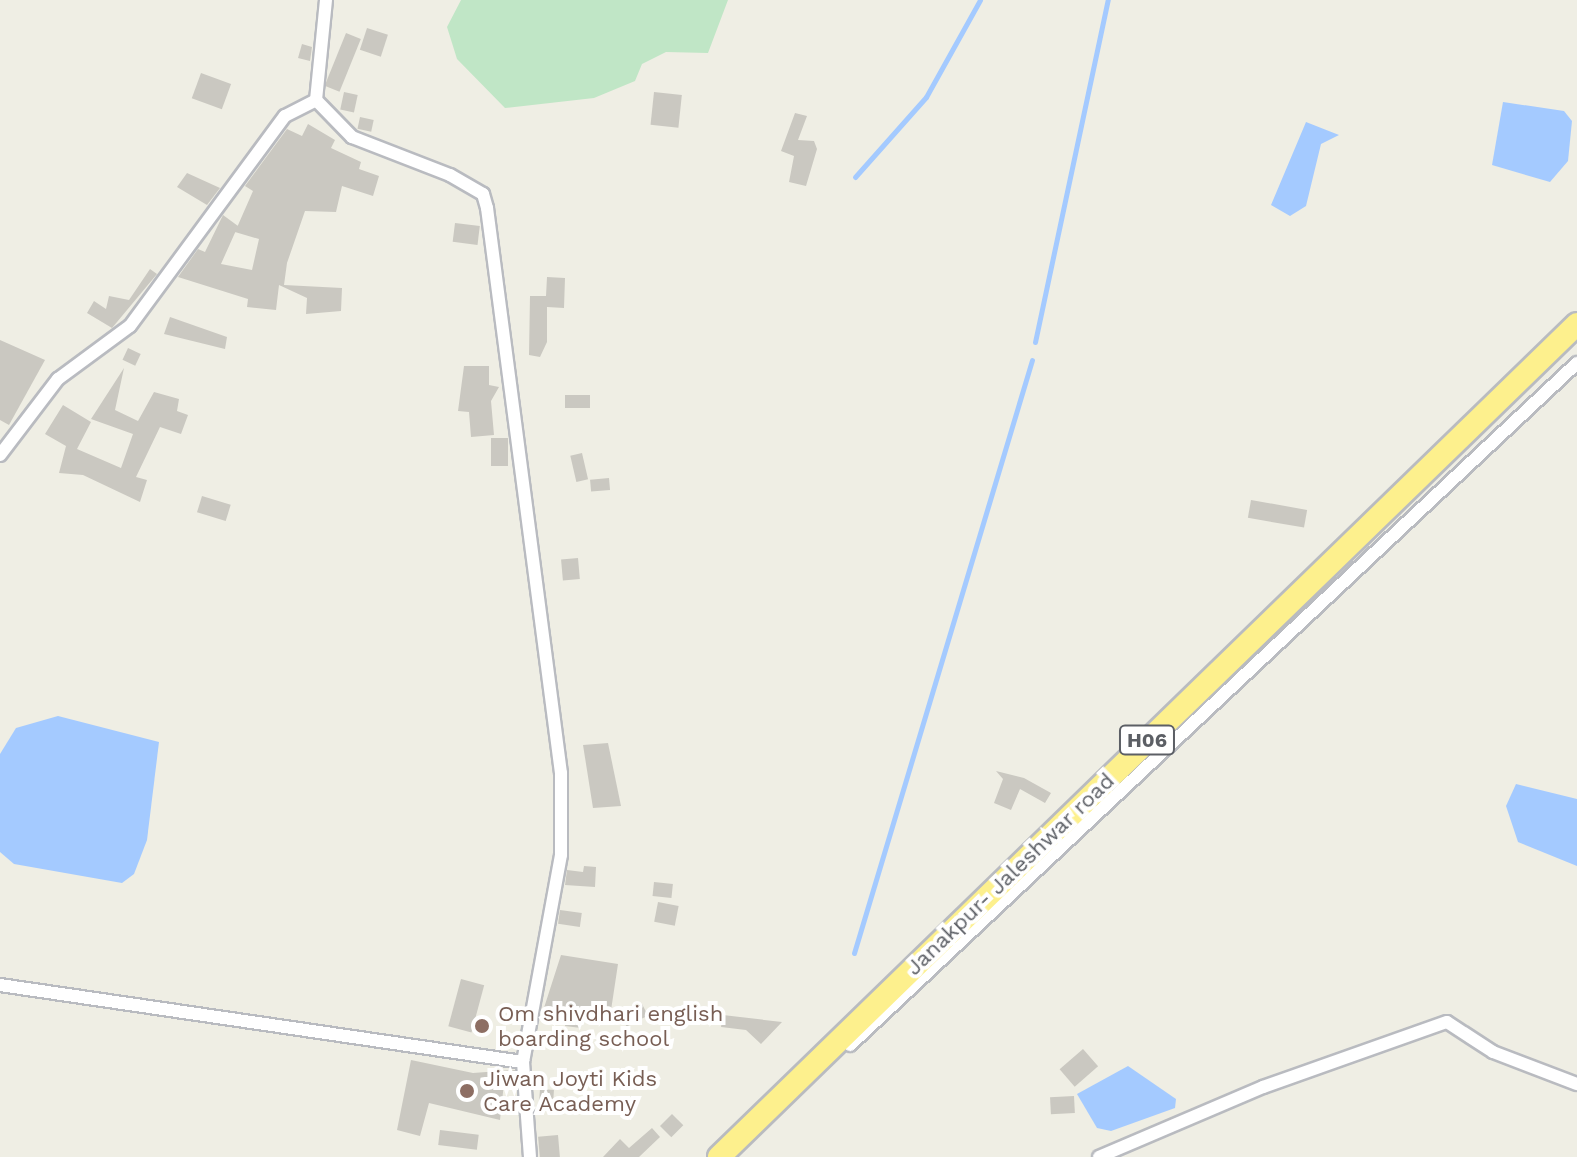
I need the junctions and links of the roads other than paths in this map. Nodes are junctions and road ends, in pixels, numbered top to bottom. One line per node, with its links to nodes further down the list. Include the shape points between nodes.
1 (326, 0): 2 (street)
2 (316, 100): 5 (street, via 285,116 130,326 58,379); 7 (street, via 352,137 450,175 483,194 487,208 561,773 561,855)
3 (1577, 324): 10 (highway, Janakpur- Jaleshwar road / H06)
4 (1577, 363): 11 (street)
5 (0, 455)
6 (0, 985): 7 (street)
7 (523, 1062): 9 (street)
8 (1577, 1084): 12 (street, via 1493,1052 1447,1022 1263,1087)
9 (530, 1157)
10 (719, 1157)
11 (729, 1157)
12 (1099, 1157)

